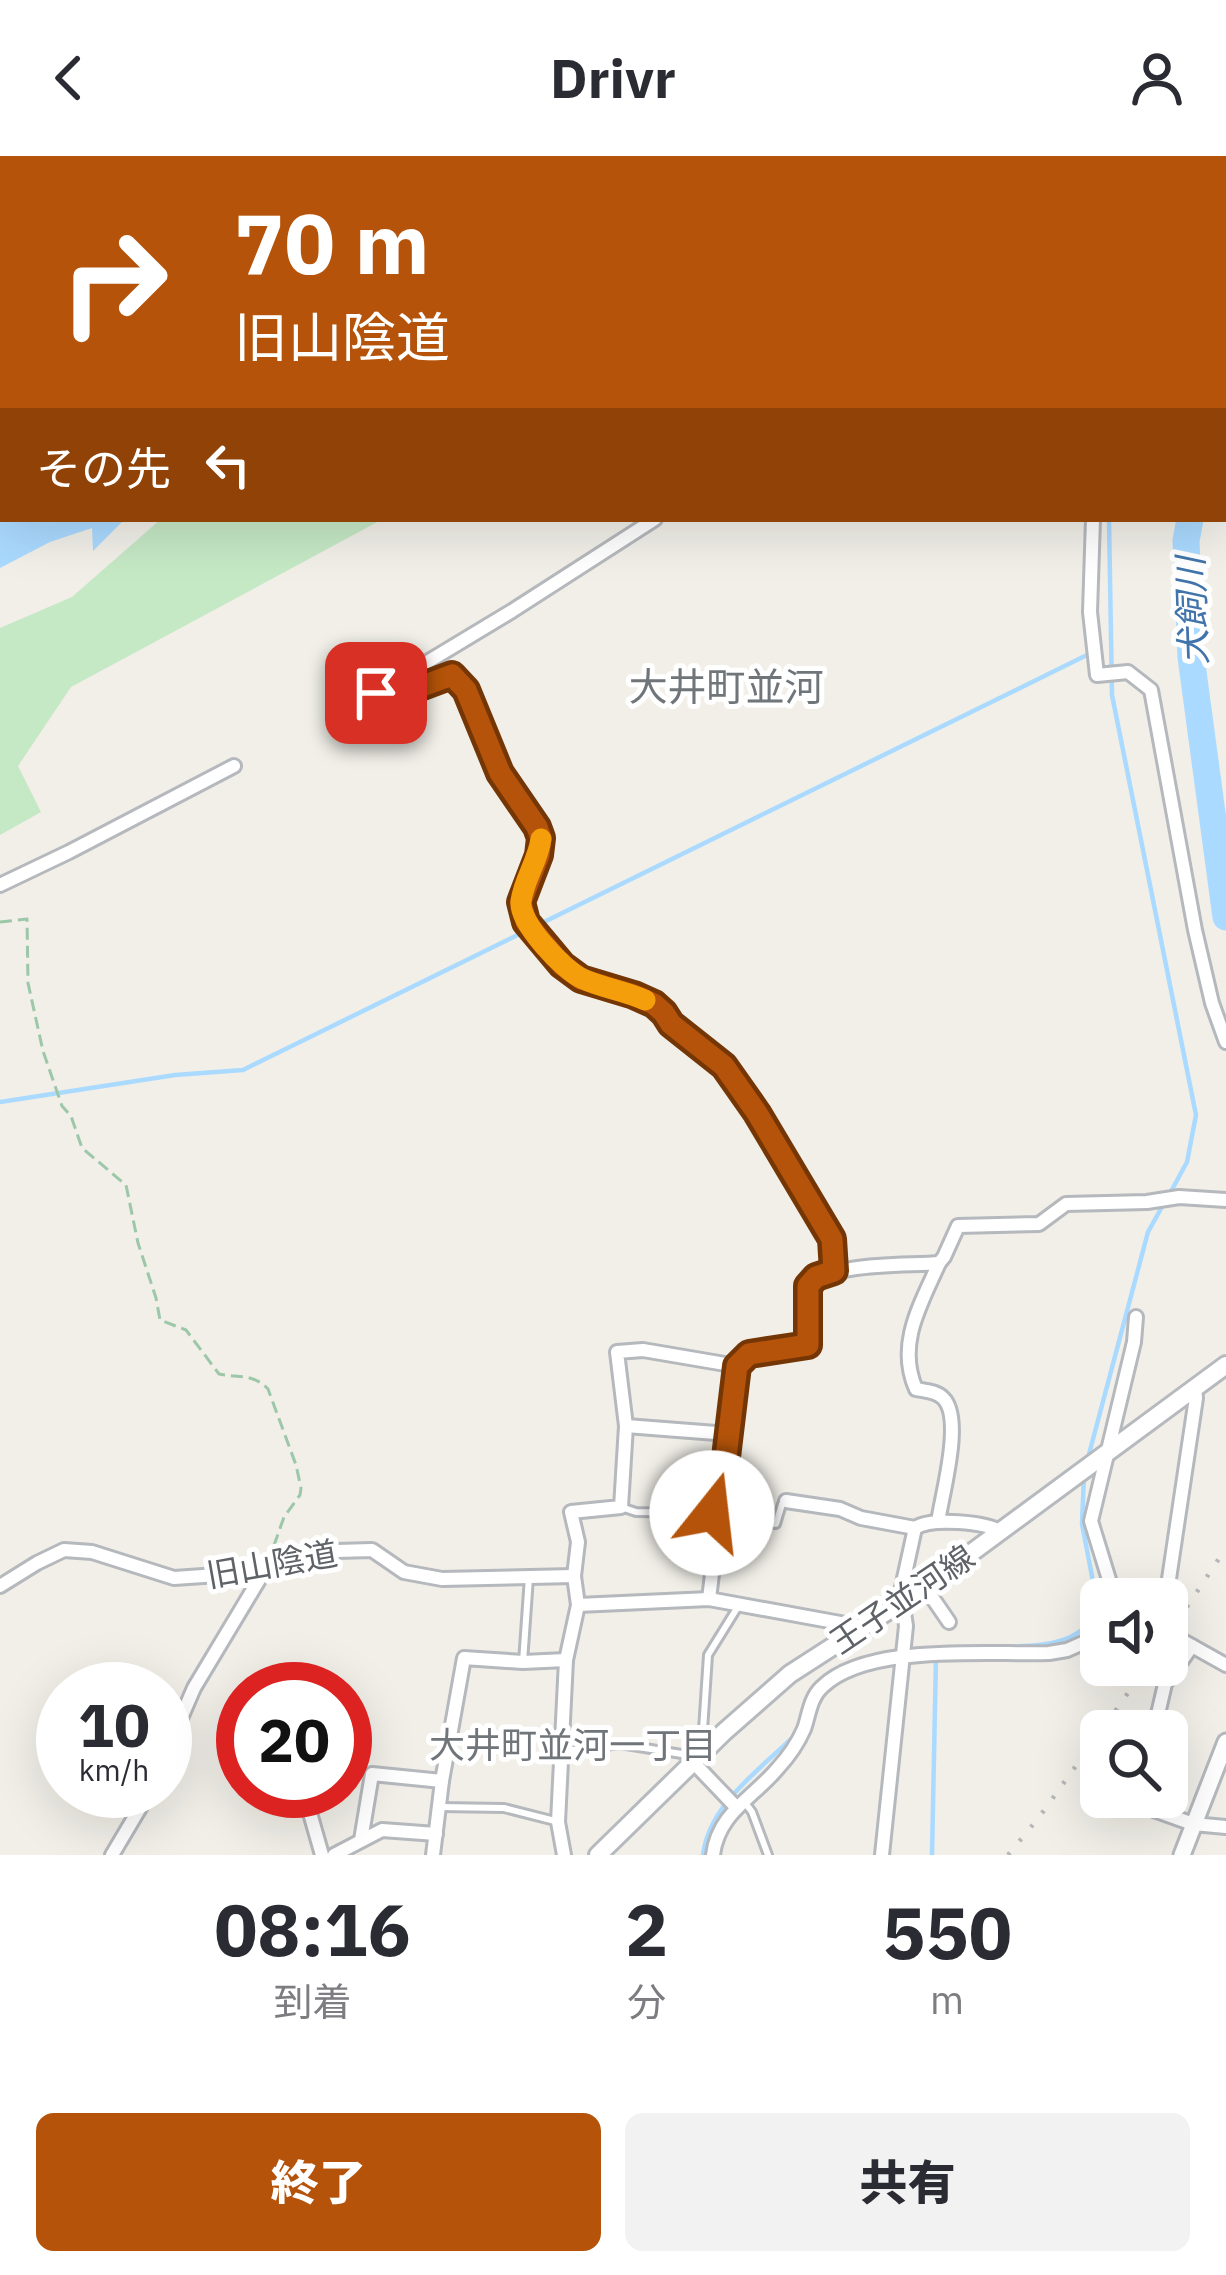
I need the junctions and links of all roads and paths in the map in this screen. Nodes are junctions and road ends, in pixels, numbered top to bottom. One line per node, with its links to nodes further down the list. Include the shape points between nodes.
1 (651, 522): 9 (street, via 376,693 388,699 452,675 466,690 500,773 541,838 521,902 526,922 581,979 654,1004 724,1066 832,1239)
2 (1093, 522): 6 (street, via 1097,675 1128,672 1150,690 1199,948)
3 (235, 766): 4 (street)
4 (0, 885)
5 (0, 922): 23 (path, via 27,919 28,983 62,1106 82,1148 126,1185 160,1321 186,1330 219,1374 248,1376 268,1389 301,1488)
6 (1226, 1042)
7 (1226, 1200): 8 (street, via 1066,1204 1039,1223 958,1226)
8 (939, 1263): 9 (street); 20 (street, via 908,1349 916,1389 938,1393 951,1417)
9 (834, 1271): 12 (street, via 808,1286 808,1345 749,1354)
10 (1136, 1317): 16 (street)
11 (1226, 1365): 13 (main road, 王子並河線)
12 (737, 1366): 14 (street, via 617,1352); 15 (street)
13 (1195, 1389): 16 (main road, 王子並河線); 27 (street)
14 (626, 1426): 15 (street); 18 (street)
15 (729, 1435): 19 (street)
16 (1104, 1456): 22 (main road, 王子並河線); 26 (street, via 1090,1521)
17 (786, 1501): 19 (lane, via 776,1524); 21 (street)
18 (621, 1507): 19 (lane); 24 (street, via 571,1512)
19 (719, 1515): 30 (street)
20 (938, 1522): 21 (street); 22 (street)
21 (915, 1528): 31 (street)
22 (1003, 1532): 29 (main road, 王子並河線)
23 (266, 1568): 25 (street, 旧山陰道, via 372,1550 404,1572 442,1579); 28 (street, 旧山陰道, via 174,1578 64,1550); 43 (street)
24 (574, 1576): 25 (street, 旧山陰道); 32 (street)
25 (530, 1577): 41 (lane)
26 (1108, 1578)
27 (1169, 1578)
28 (0, 1586)
29 (926, 1587): 31 (main road, 王子並河線); 34 (street)
30 (710, 1599): 32 (street); 33 (street)
31 (903, 1601): 35 (main road, 王子並河線); 39 (street)
32 (578, 1605): 40 (street)
33 (739, 1605): 35 (street); 47 (lane, via 708,1655)
34 (949, 1622)
35 (862, 1627): 47 (main road, 王子並河線, via 790,1674)
36 (1080, 1644): 39 (street, via 1048,1653)
37 (1188, 1644): 38 (street)
38 (1192, 1646): 42 (street); 44 (street, via 1165,1684)
39 (902, 1657): 49 (street, via 824,1684 794,1750); 67 (street)
40 (566, 1660): 41 (street); 46 (street)
41 (523, 1662): 48 (street, via 464,1658)
42 (1226, 1665)
43 (192, 1693)
44 (1159, 1710)
45 (1226, 1742): 55 (street)
46 (561, 1751): 47 (lane, via 620,1744); 54 (street)
47 (697, 1758): 49 (street); 64 (main road, 王子並河線)
48 (442, 1781): 50 (street); 58 (street, via 372,1774)
49 (741, 1805): 65 (street, via 724,1820); 66 (lane, via 752,1812)
50 (439, 1808): 54 (lane, via 504,1808); 57 (street)
51 (133, 1818): 59 (street)
52 (311, 1818): 60 (street)
53 (1176, 1818): 55 (street)
54 (558, 1822): 63 (street)
55 (1193, 1824): 56 (street); 68 (street)
56 (1226, 1827)
57 (436, 1834): 58 (street, via 382,1829); 62 (street)
58 (361, 1840): 61 (street)
59 (112, 1855)
60 (322, 1855)
61 (334, 1855)
62 (433, 1855)
63 (564, 1855)
64 (598, 1855)
65 (713, 1855)
66 (768, 1855)
67 (882, 1855)
68 (1182, 1855)

